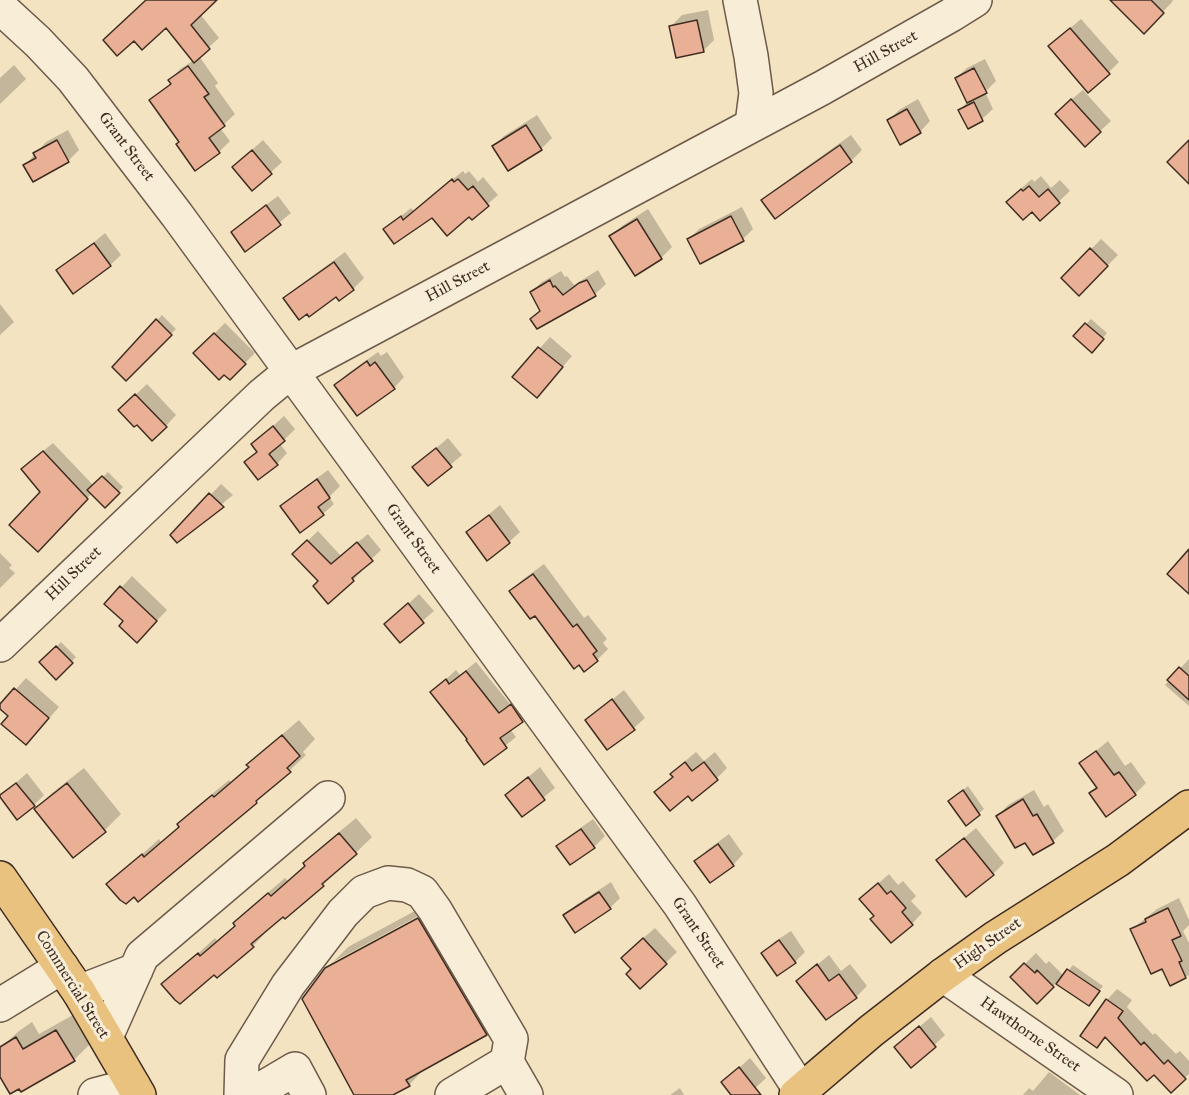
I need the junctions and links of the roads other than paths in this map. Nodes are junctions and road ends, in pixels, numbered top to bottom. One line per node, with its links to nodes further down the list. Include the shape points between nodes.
1 (740, 0): 4 (street, via 756,93)
2 (975, 0): 4 (street, Hill Street)
3 (0, 7): 5 (street, Grant Street, via 73,80)
4 (752, 124): 5 (street, Hill Street)
5 (290, 372): 6 (street, Hill Street); 17 (street, Grant Street, via 680,905)
6 (0, 645)
7 (328, 798): 10 (street, via 142,956)
8 (1189, 807): 11 (main road, High Street, via 1118,860)
9 (5, 894): 12 (main road, Commercial Street)
10 (136, 970): 12 (street); 14 (street)
11 (943, 975): 17 (main road, High Street); 24 (street, Hawthorne Street)
12 (71, 979): 13 (street); 14 (main road, Commercial Street)
13 (0, 1005)
14 (106, 1037): 16 (main road, Commercial Street)
15 (507, 1062): 19 (street, via 510,1039 435,910 422,892 388,883 364,891 288,986 242,1060); 22 (street); 23 (street)
16 (136, 1090): 18 (street)
17 (799, 1093)
18 (95, 1095)
19 (241, 1095)
20 (250, 1095): 21 (street, via 295,1070)
21 (309, 1095)
22 (452, 1095)
23 (526, 1095)
24 (1116, 1095)

